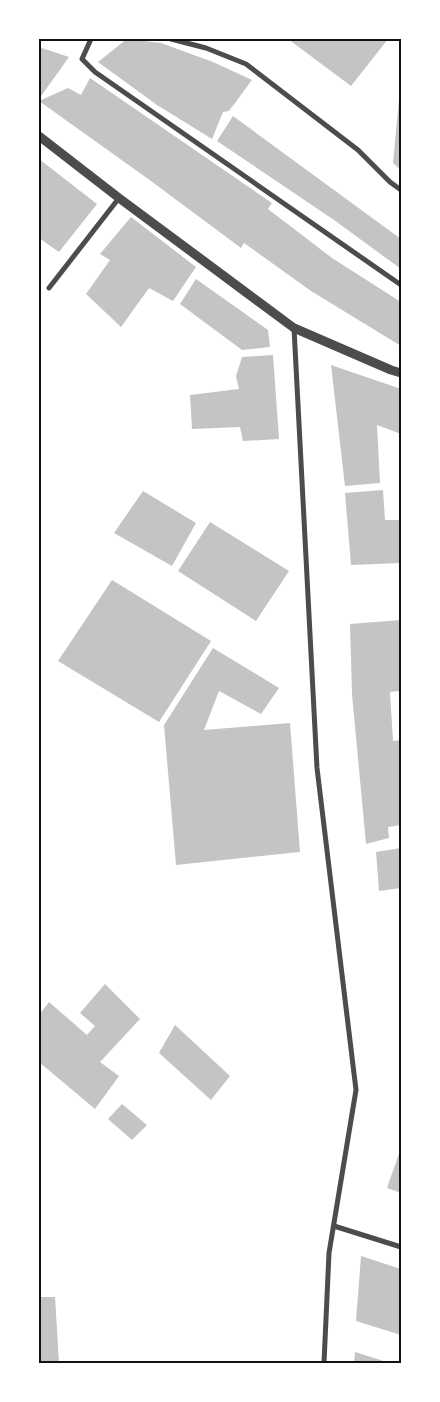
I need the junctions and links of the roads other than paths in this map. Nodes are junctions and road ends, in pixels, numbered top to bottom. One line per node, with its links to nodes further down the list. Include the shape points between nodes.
1 (91, 39): 6 (street, via 82,59 95,72)
2 (171, 39): 4 (street, via 206,48 246,64 358,150)
3 (39, 136): 5 (street)
4 (401, 190)
5 (119, 198): 7 (street); 8 (street)
6 (401, 285)
7 (49, 288)
8 (294, 328): 9 (street); 10 (street, via 317,768 356,1090)
9 (401, 372)
10 (334, 1226): 11 (street); 12 (street, via 329,1253)
11 (401, 1247)
12 (324, 1363)

